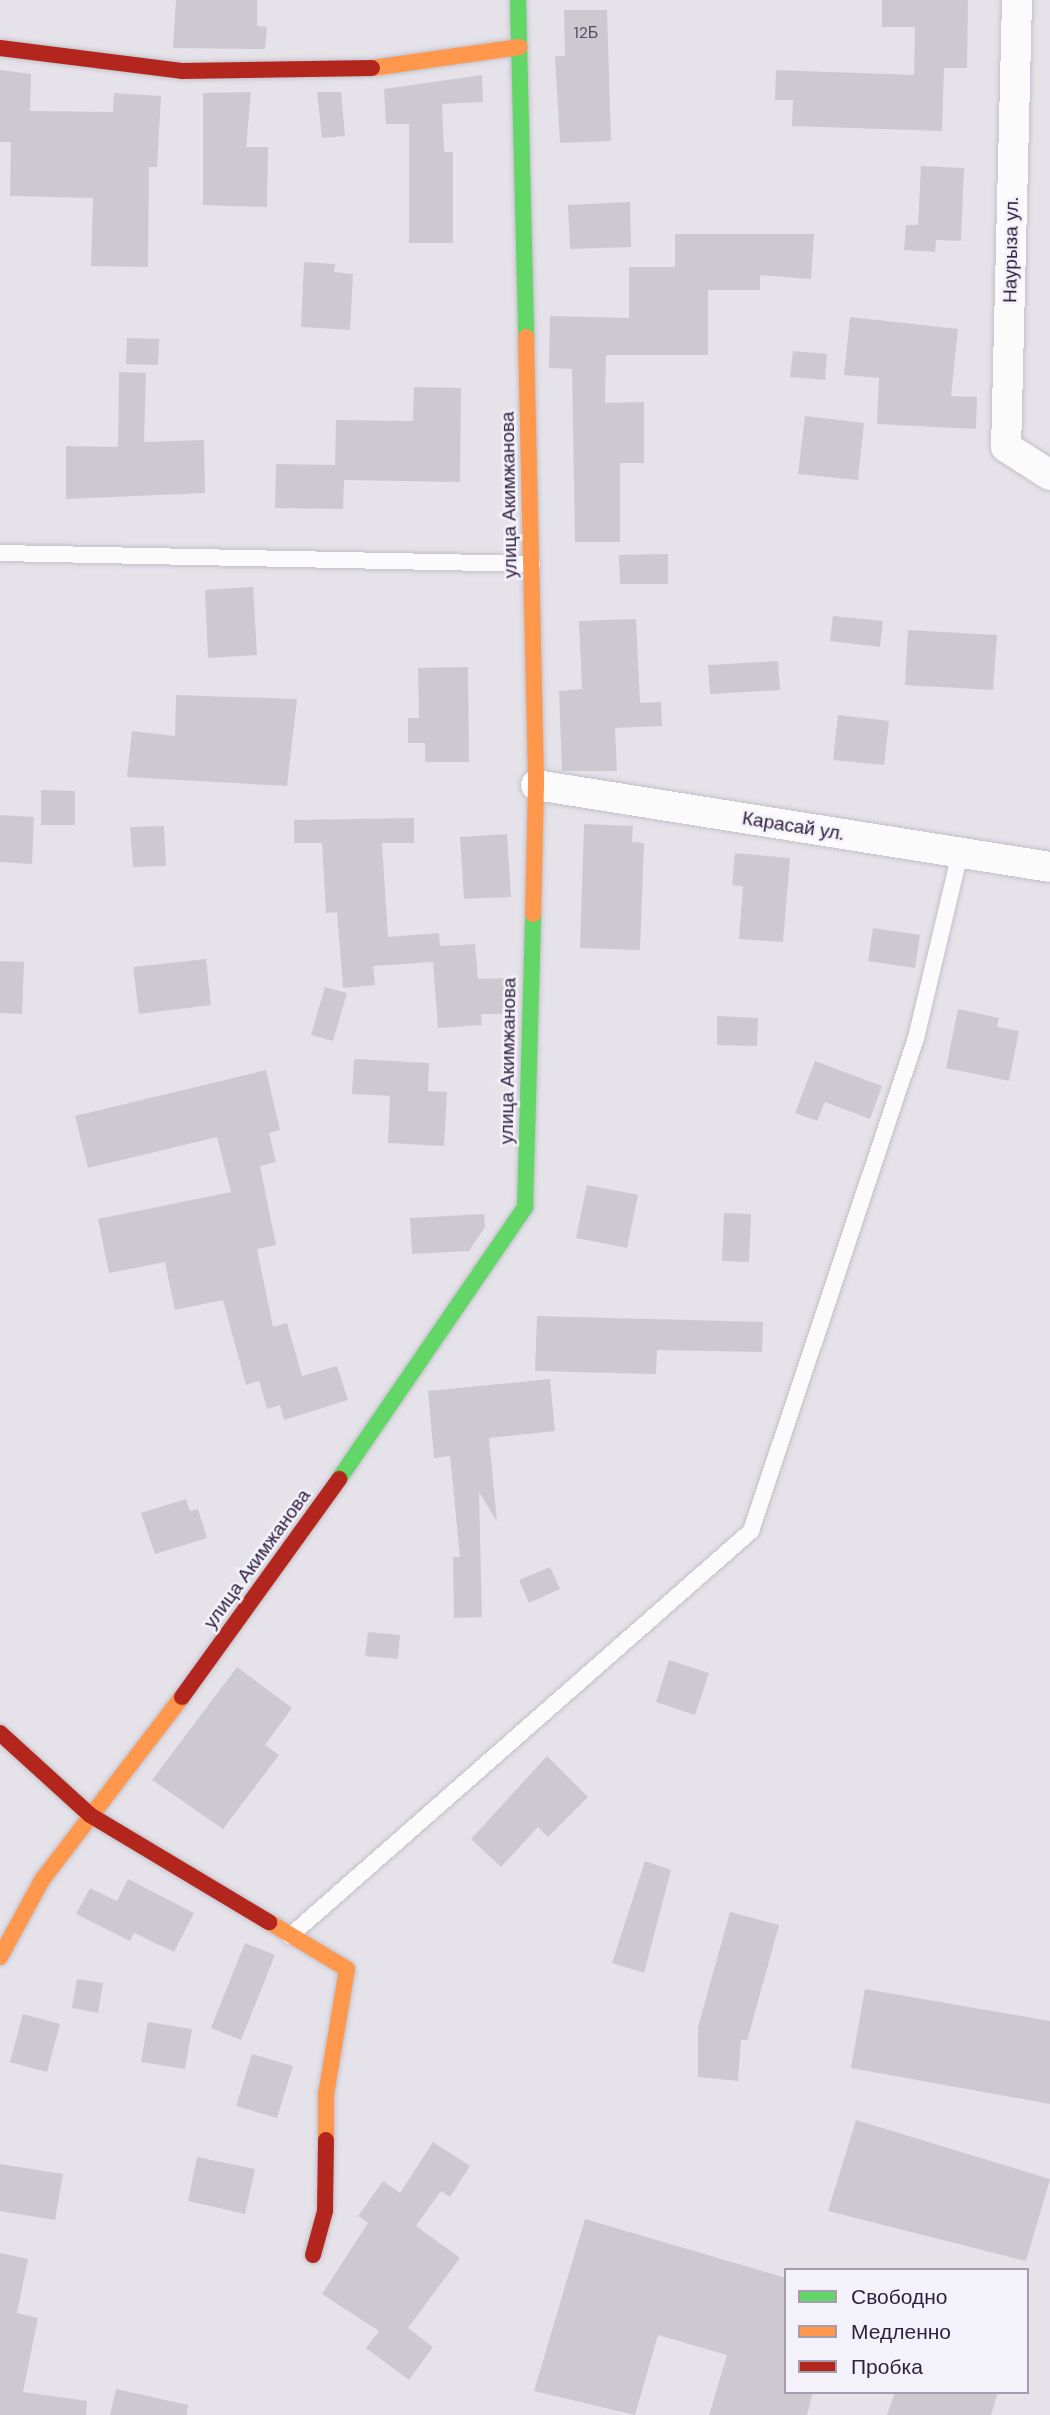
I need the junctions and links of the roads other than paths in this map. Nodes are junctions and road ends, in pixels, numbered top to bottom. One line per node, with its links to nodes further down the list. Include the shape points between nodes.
1 (518, 0): 3 (street, улица Акимжанова)
2 (1017, 0): 5 (street, Наурыза ул., via 1006,447)
3 (520, 47): 4 (street, via 360,70 196,71); 7 (street, улица Акимжанова)
4 (0, 48)
5 (1050, 475)
6 (0, 553): 7 (lane)
7 (532, 564): 8 (street, улица Акимжанова)
8 (536, 785): 9 (street, Карасай ул.); 12 (street, улица Акимжанова, via 525,1207 258,1596)
9 (960, 853): 10 (street, Карасай ул.); 13 (lane, via 916,1038 751,1531)
10 (1050, 867)
11 (0, 1733): 12 (street)
12 (90, 1815): 13 (street); 14 (street, улица Акимжанова, via 42,1880)
13 (290, 1936): 15 (street, via 346,1969 327,2094 325,2211)
14 (0, 1957)
15 (313, 2255)

